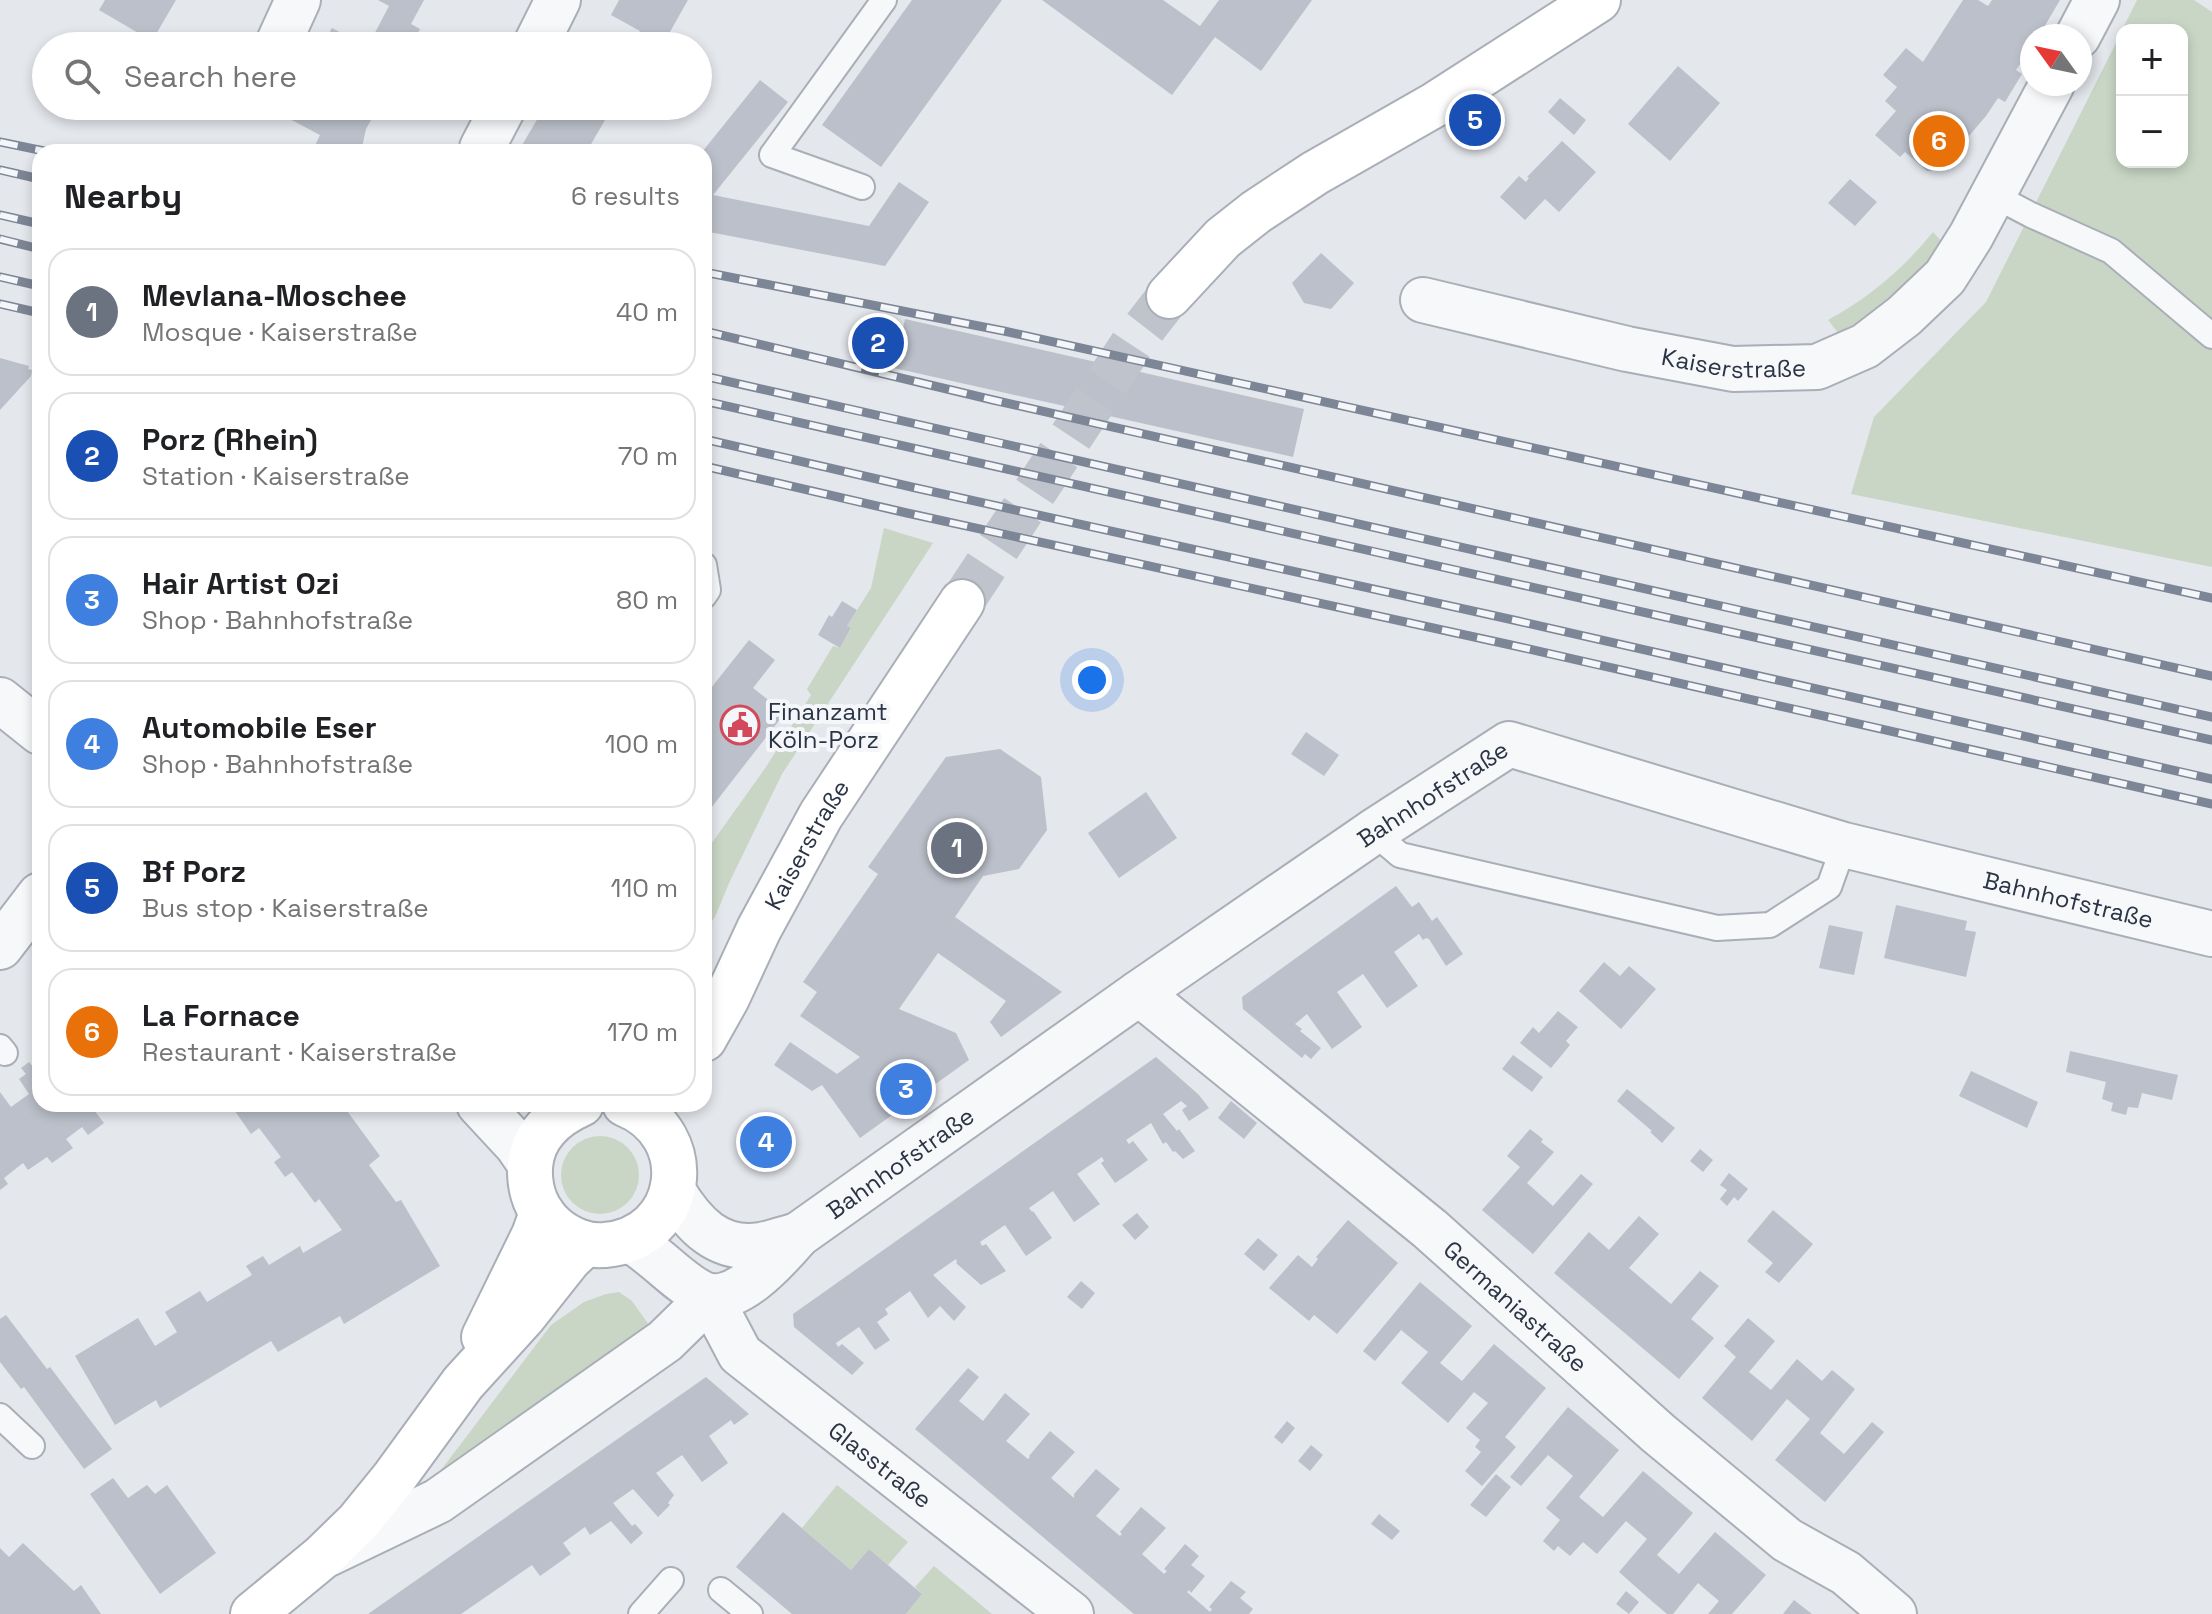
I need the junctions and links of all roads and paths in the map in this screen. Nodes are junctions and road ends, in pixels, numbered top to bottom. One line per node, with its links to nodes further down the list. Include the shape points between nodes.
1 (298, 0): 7 (street)
2 (558, 0): 8 (street)
3 (884, 0): 12 (lane, via 772,155)
4 (1598, 0): 14 (main road, via 1256,212 1223,238)
5 (2097, 0): 6 (street)
6 (2084, 24)
7 (283, 32)
8 (542, 32)
9 (2046, 96): 13 (street, Kaiserstraße)
10 (497, 120): 11 (street)
11 (484, 144)
12 (862, 187)
13 (1993, 195): 15 (street, Kaiserstraße, via 1945,277 1865,346 1817,367 1733,369); 16 (lane, via 2111,251)
14 (1169, 296)
15 (1423, 300)
16 (2212, 336)
17 (962, 602): 22 (main road, Kaiserstraße, via 821,815)
18 (0, 700): 19 (street)
19 (32, 726)
20 (1373, 832): 21 (street, Bahnhofstraße, via 1509,744); 21 (lane, via 1400,855 1717,928 1770,925 1794,910 1829,887); 25 (street, Bahnhofstraße)
21 (1844, 845): 23 (street, Bahnhofstraße)
22 (759, 929): 24 (main road, Kaiserstraße); 26 (main road, Kaiserstraße)
23 (2212, 934)
24 (712, 983)
25 (1139, 993): 34 (street, Bahnhofstraße); 48 (street, Germaniastraße, via 1430,1229 1658,1433 1787,1540 1846,1573)
26 (712, 1025)
27 (486, 1112): 31 (street)
28 (560, 1112): 31 (main road, via 543,1131)
29 (641, 1112): 30 (main road)
30 (665, 1119): 32 (main road, via 674,1157)
31 (530, 1164): 33 (main road)
32 (673, 1191): 34 (street, Bahnhofstraße, via 696,1224 730,1243 762,1245); 35 (main road, via 654,1224)
33 (542, 1213): 36 (main road, via 561,1233); 38 (main road, Bahnhofstraße)
34 (798, 1235): 37 (street, Bahnhofstraße, via 756,1278)
35 (630, 1240): 36 (main road); 37 (street)
36 (585, 1244): 38 (main road, Bahnhofstraße)
37 (710, 1297): 41 (street, Bahnhofstraße, via 665,1341 438,1501); 47 (street, Glasstraße, via 740,1354)
38 (463, 1383): 41 (main road, Bahnhofstraße, via 393,1479)
39 (0, 1416): 40 (lane)
40 (32, 1446)
41 (322, 1557): 44 (main road, Bahnhofstraße)
42 (671, 1580): 45 (lane)
43 (721, 1590): 46 (lane)
44 (253, 1614)
45 (641, 1614)
46 (750, 1614)
47 (1071, 1614)
48 (1894, 1614)

